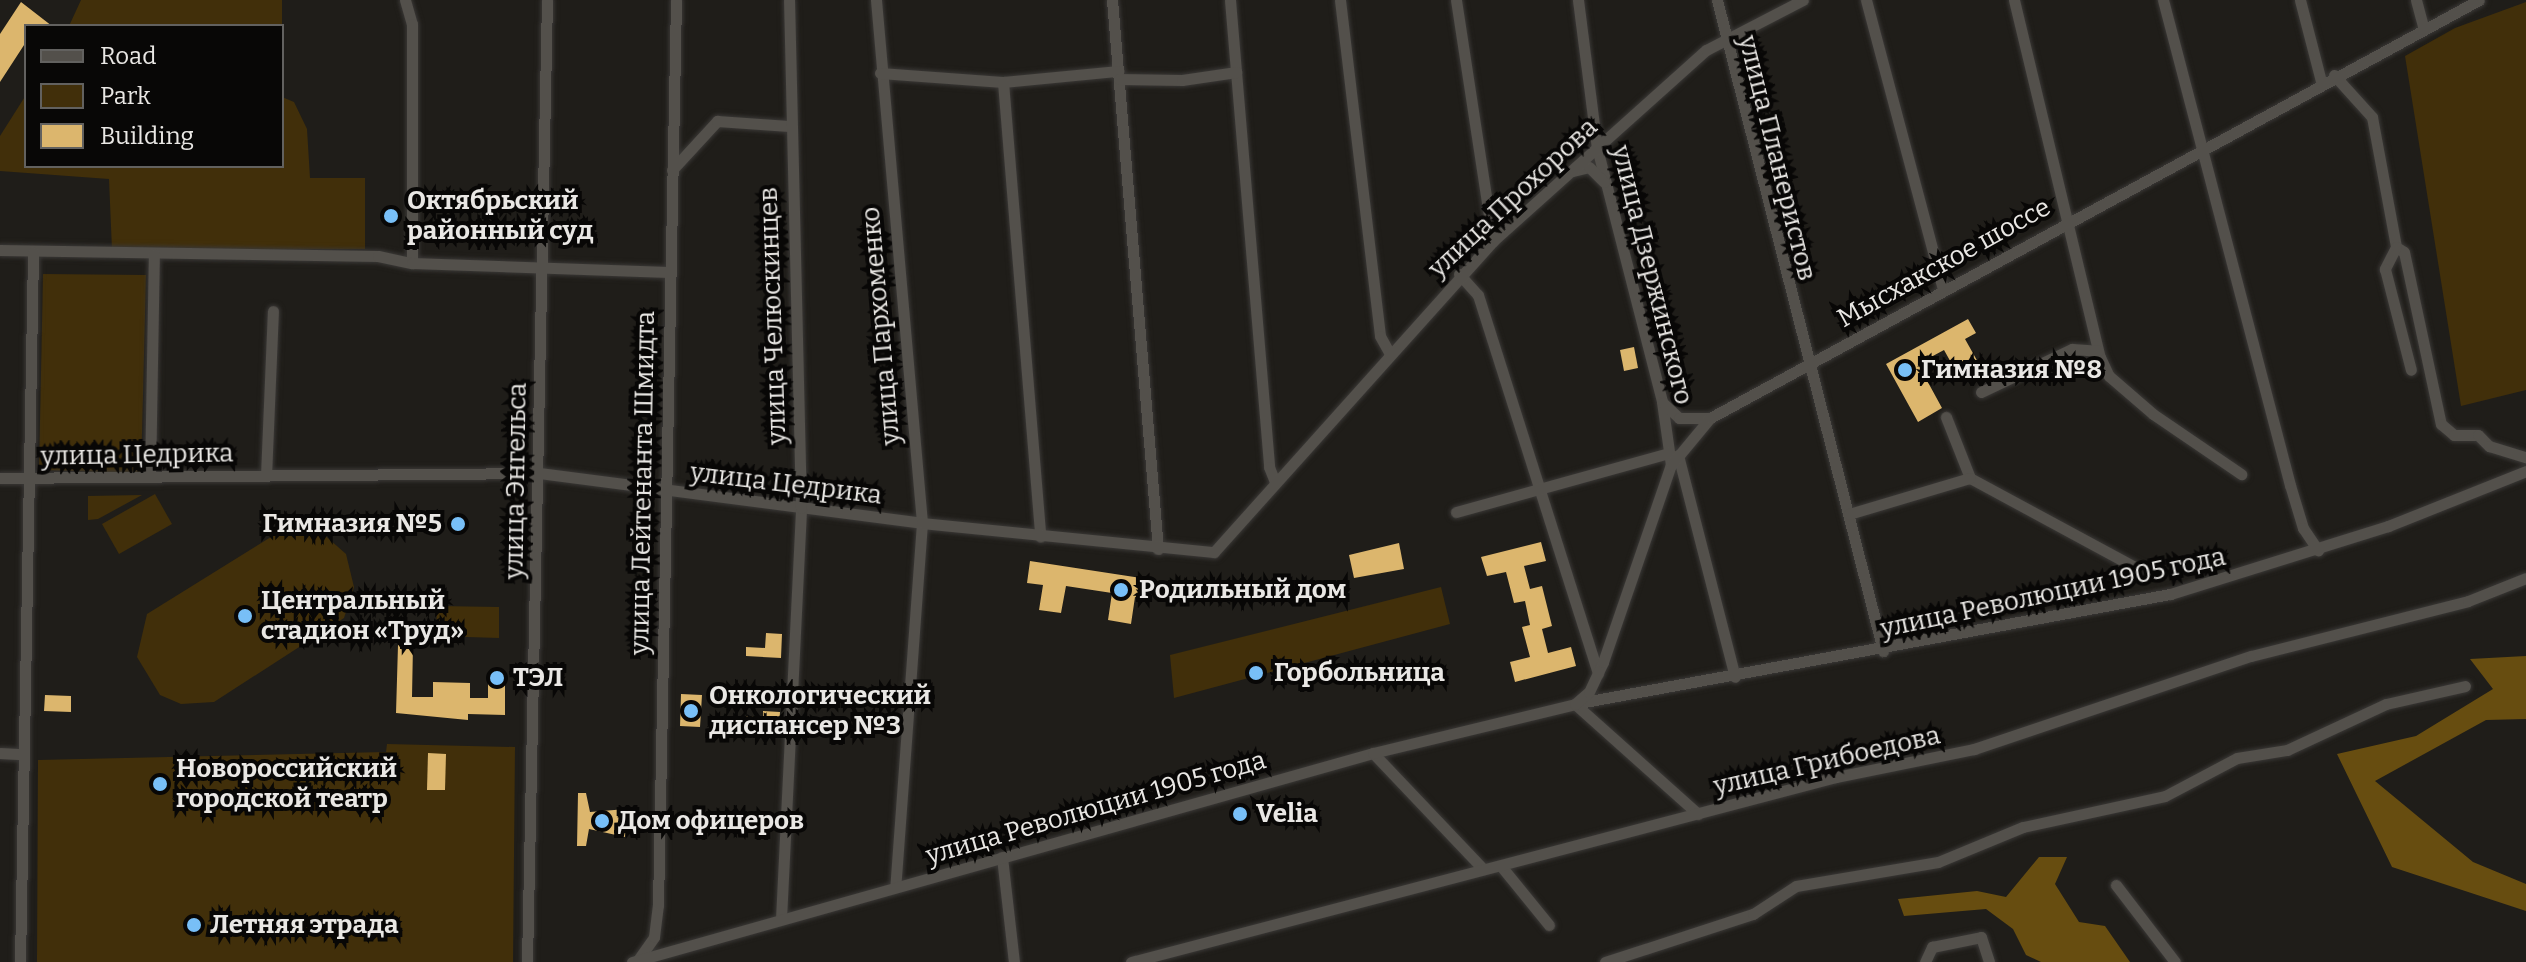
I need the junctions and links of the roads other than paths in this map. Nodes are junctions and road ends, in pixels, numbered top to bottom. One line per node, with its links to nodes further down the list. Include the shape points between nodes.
1 (405, 0): 39 (street, via 412,38)
2 (547, 0): 40 (street, улица Энгельса)
3 (676, 0): 30 (street, улица Лейтенанта Шмидта)
4 (789, 0): 27 (street, улица Челюскинцев)
5 (876, 0): 22 (street, улица Пархоменко)
6 (1112, 0): 23 (street)
7 (1230, 0): 21 (street)
8 (1340, 0): 46 (street, via 1380,336)
9 (1456, 0): 34 (street)
10 (1578, 0): 28 (street, улица Дзержинского)
11 (1717, 0): 20 (street, улица Планеристов)
12 (1803, 0): 20 (street, улица Прохорова)
13 (1866, 0): 43 (street)
14 (2014, 0): 33 (street)
15 (2163, 0): 29 (street)
16 (2300, 0): 25 (street)
17 (2416, 0): 19 (street)
18 (2479, 0): 19 (street, Мысхакское шоссе)
19 (2423, 26): 24 (street, Мысхакское шоссе)
20 (1725, 38): 28 (street, улица Прохорова); 47 (street, улица Планеристов)
21 (1236, 72): 23 (street, via 1182,80); 63 (street)
22 (880, 73): 26 (street); 69 (street, улица Пархоменко)
23 (1118, 75): 26 (street); 72 (street)
24 (2334, 75): 25 (street, Мысхакское шоссе); 35 (street, via 2372,117)
25 (2321, 81): 29 (street, Мысхакское шоссе)
26 (1003, 82): 70 (street)
27 (789, 126): 30 (street, via 717,121); 66 (street, улица Челюскинцев)
28 (1597, 148): 31 (street, улица Прохорова); 32 (street, улица Дзержинского)
29 (2200, 149): 33 (street, Мысхакское шоссе); 73 (street, via 2290,485 2303,528)
30 (672, 170): 41 (street, улица Лейтенанта Шмидта)
31 (1567, 174): 32 (street, via 1589,167); 34 (street, улица Прохорова)
32 (1607, 186): 50 (street, улица Дзержинского)
33 (2070, 219): 43 (street, Мысхакское шоссе); 45 (street)
34 (1493, 241): 42 (street, улица Прохорова)
35 (2396, 247): 48 (street, via 2385,269); 54 (street, via 2404,252 2441,424 2454,435 2478,435 2489,446)
36 (0, 250): 37 (street)
37 (33, 252): 38 (street); 62 (street)
38 (154, 254): 39 (street, via 378,256); 59 (street)
39 (412, 263): 40 (street)
40 (542, 267): 41 (street); 56 (street, улица Энгельса)
41 (669, 272): 65 (street, улица Лейтенанта Шмидта)
42 (1459, 274): 46 (street, улица Прохорова); 64 (street, via 1478,295)
43 (1943, 290): 47 (street, Мысхакское шоссе)
44 (273, 311): 58 (street)
45 (2098, 351): 49 (street, via 2072,349); 57 (street, via 2109,376 2153,414)
46 (1390, 354): 63 (street, улица Прохорова)
47 (1805, 364): 52 (street, Мысхакское шоссе); 68 (street, улица Планеристов)
48 (2411, 370)
49 (1981, 392)
50 (1662, 402): 52 (street, via 1679,418); 53 (street, улица Дзержинского)
51 (1946, 417): 61 (street)
52 (1710, 418): 53 (street, Мысхакское шоссе)
53 (1673, 457): 64 (street); 77 (street, Мысхакское шоссе); 78 (street, улица Дзержинского)
54 (2526, 457)
55 (2526, 471): 73 (street, улица Революции 1905 года)
56 (539, 473): 58 (street, улица Цедрика); 65 (street, улица Цедрика); 96 (street, улица Энгельса)
57 (2241, 474)
58 (266, 476): 59 (street, улица Цедрика)
59 (150, 477): 62 (street, улица Цедрика)
60 (0, 478): 62 (street, улица Цедрика)
61 (1970, 478): 68 (street); 74 (street)
62 (30, 479): 85 (street)
63 (1275, 482): 71 (street, улица Прохорова)
64 (1543, 488): 67 (street); 77 (street)
65 (665, 492): 66 (street, улица Цедрика); 94 (street, улица Лейтенанта Шмидта, via 658,905 654,937)
66 (801, 508): 69 (street, улица Цедрика); 92 (street, улица Челюскинцев)
67 (1456, 512)
68 (1849, 514): 76 (street, улица Планеристов)
69 (922, 523): 70 (street, улица Цедрика); 91 (street, улица Пархоменко)
70 (1040, 536): 72 (street, улица Цедрика)
71 (1225, 543): 72 (street, улица Цедрика, via 1200,556)
72 (1158, 549)
73 (2318, 550): 76 (street, улица Революции 1905 года, via 2170,594)
74 (2144, 572)
75 (2526, 578): 86 (street, улица Грибоедова, via 2468,601 2251,656 2043,730)
76 (1883, 651): 78 (street, улица Революции 1905 года)
77 (1598, 674): 81 (street, Мысхакское шоссе)
78 (1735, 677): 80 (street, улица Революции 1905 года)
79 (2465, 686): 99 (street, via 2386,704 2287,750 2237,758 2165,796 2023,827 1938,862 1796,886 1753,914)
80 (1604, 698): 81 (street, улица Революции 1905 года); 82 (street, via 1592,708)
81 (1577, 703): 82 (street); 84 (street, улица Революции 1905 года)
82 (1594, 720): 86 (street)
83 (0, 753): 85 (street)
84 (1373, 753): 87 (street, улица Революции 1905 года); 89 (street)
85 (22, 754): 95 (street)
86 (1698, 814): 88 (street, улица Грибоедова)
87 (1002, 857): 91 (street, улица Революции 1905 года); 97 (street)
88 (1501, 866): 89 (street, улица Грибоедова); 93 (street)
89 (1483, 869): 98 (street, улица Грибоедова)
90 (2116, 885): 102 (street)
91 (895, 887): 92 (street, улица Революции 1905 года)
92 (781, 919): 94 (street, улица Революции 1905 года)
93 (1549, 925)
94 (634, 961)
95 (20, 962)
96 (527, 962)
97 (1014, 962)
98 (1131, 962)
99 (1605, 962)
100 (1925, 962): 101 (street, via 1932,947 1981,937)
101 (1989, 962)
102 (2175, 962)

